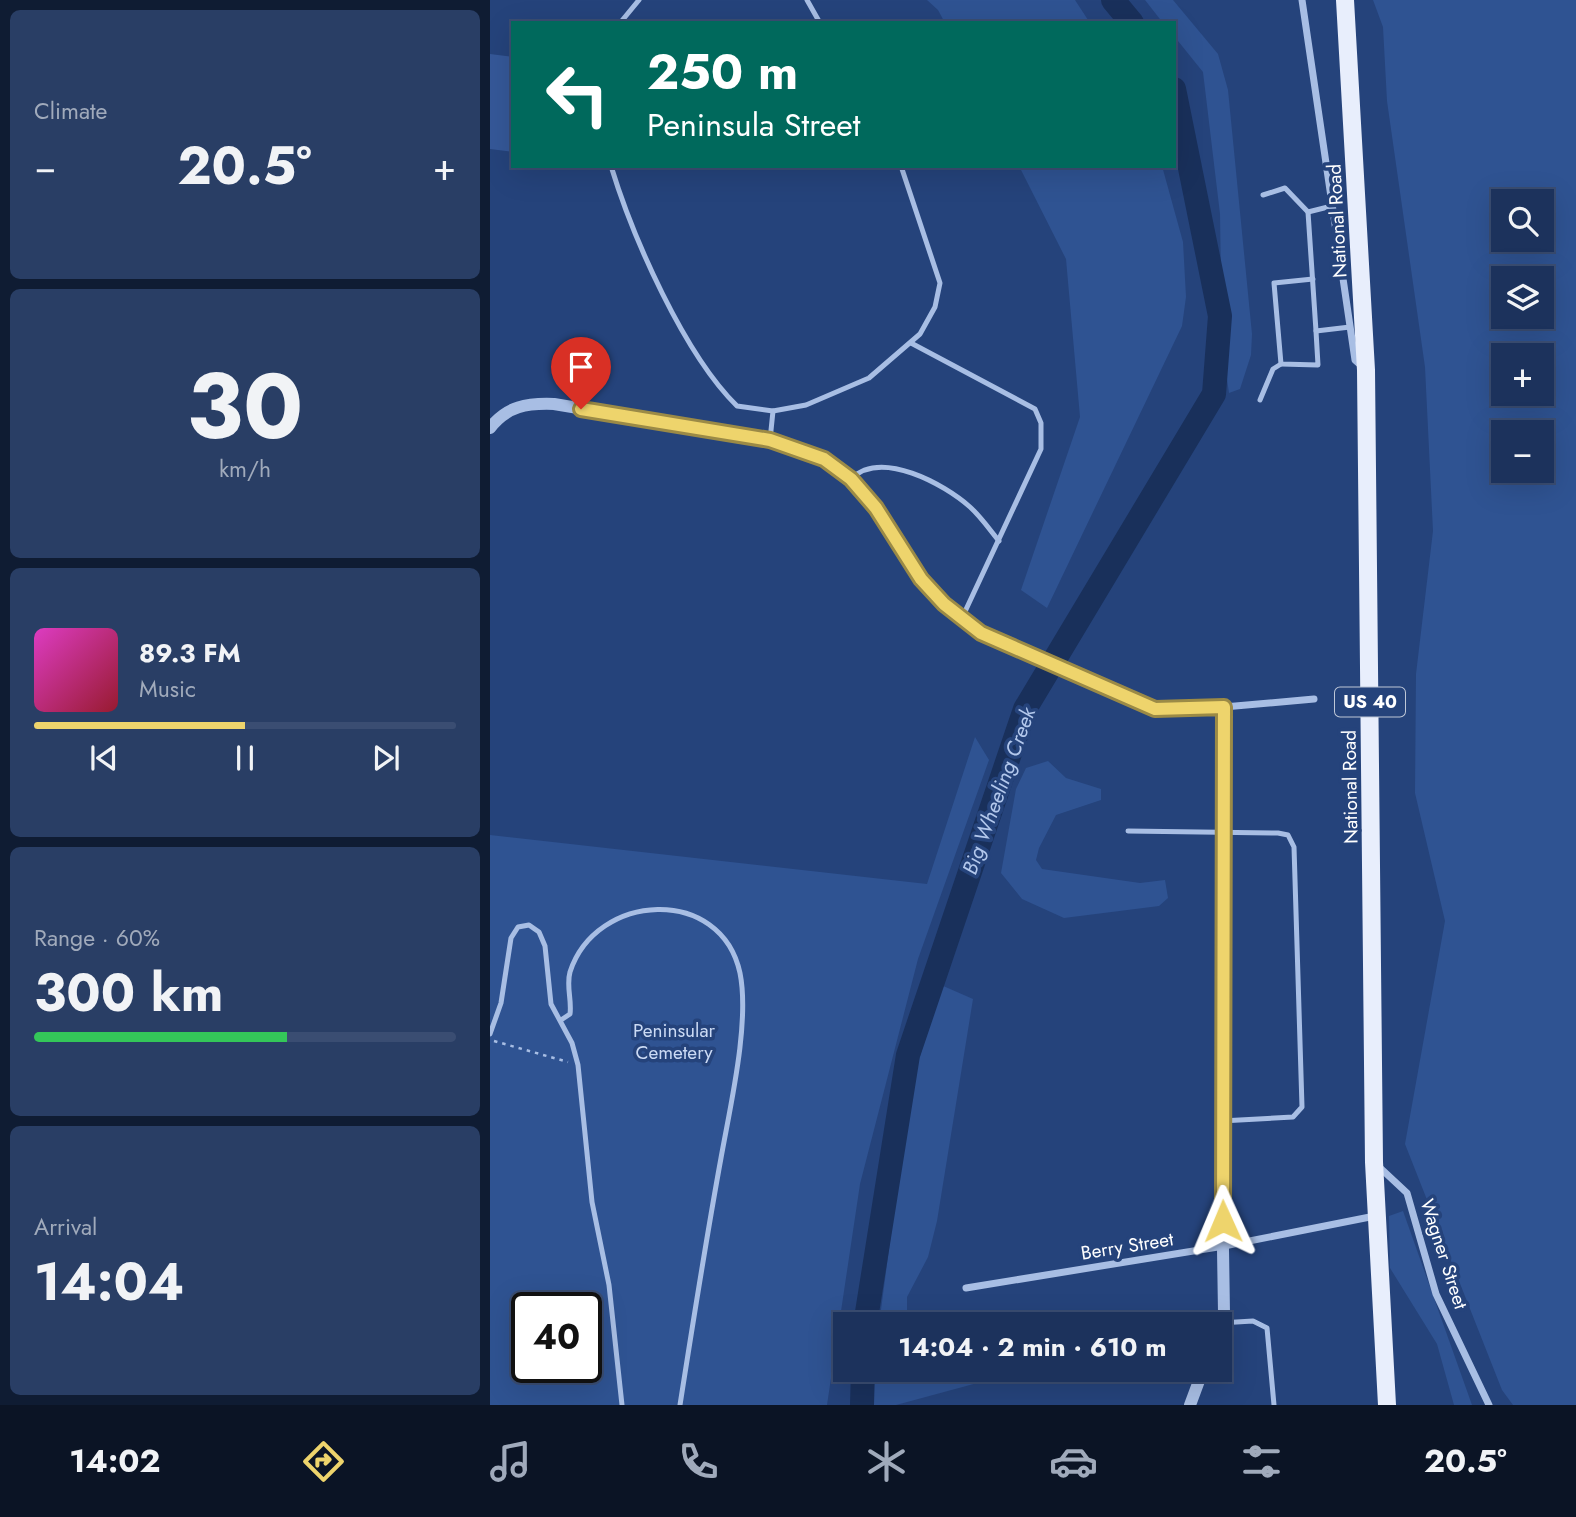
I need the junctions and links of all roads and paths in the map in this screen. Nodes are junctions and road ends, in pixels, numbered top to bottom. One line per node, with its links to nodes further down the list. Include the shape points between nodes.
1 (639, 0): 5 (lane)
2 (807, 0): 6 (lane)
3 (1302, 0): 10 (street)
4 (1345, 0): 17 (main road, National Road / US 40)
5 (622, 21)
6 (819, 21)
7 (612, 168): 19 (lane, via 647,262 707,372 737,406)
8 (902, 168): 15 (lane, via 940,283 935,307)
9 (1263, 195): 11 (lane, via 1285,188)
10 (1332, 206): 11 (lane); 13 (street)
11 (1308, 212): 12 (lane)
12 (1313, 279): 14 (lane); 16 (lane, via 1274,283)
13 (1350, 327): 14 (lane); 17 (street, via 1355,360)
14 (1316, 331): 16 (lane, via 1318,365)
15 (911, 343): 19 (lane, via 869,378 806,405); 23 (lane, via 1038,413 1041,449)
16 (1281, 364): 18 (lane, via 1273,369)
17 (1366, 370): 34 (main road, National Road / US 40)
18 (1260, 400)
19 (773, 411): 21 (lane)
20 (490, 428): 21 (street, via 498,417 530,403)
21 (770, 440): 22 (street, via 824,459)
22 (851, 479): 23 (lane, via 869,467 918,476 970,508); 24 (street, via 876,508 921,579)
23 (999, 541): 24 (lane)
24 (962, 618): 26 (street, via 981,633 1155,709)
25 (1314, 699): 26 (street)
26 (1224, 707): 28 (street)
27 (1128, 831): 28 (lane)
28 (1222, 832): 33 (street); 33 (lane, via 1288,835 1294,847 1302,1107 1293,1117)
29 (561, 1020): 30 (lane, via 551,1004 545,946 539,932 529,925 518,927 511,938); 32 (lane); 42 (lane, via 570,1014 569,974 578,955 605,925 625,914 671,909 694,915 716,930 732,950 740,973 743,1006 730,1104)
30 (490, 1034)
31 (490, 1040): 32 (path)
32 (578, 1065): 41 (lane, via 592,1202 609,1285)
33 (1221, 1121): 36 (street)
34 (1374, 1162): 35 (main road, National Road / US 40); 46 (street, Wagner Street, via 1407,1193 1436,1294)
35 (1375, 1216): 36 (street, Berry Street); 45 (main road, National Road / US 40)
36 (1224, 1246): 37 (street, Berry Street); 38 (street)
37 (966, 1288)
38 (1223, 1312)
39 (1232, 1323): 44 (lane, via 1253,1321 1267,1328)
40 (1199, 1382): 43 (street)
41 (622, 1405)
42 (680, 1405)
43 (1190, 1405)
44 (1274, 1405)
45 (1387, 1405)
46 (1489, 1405)

